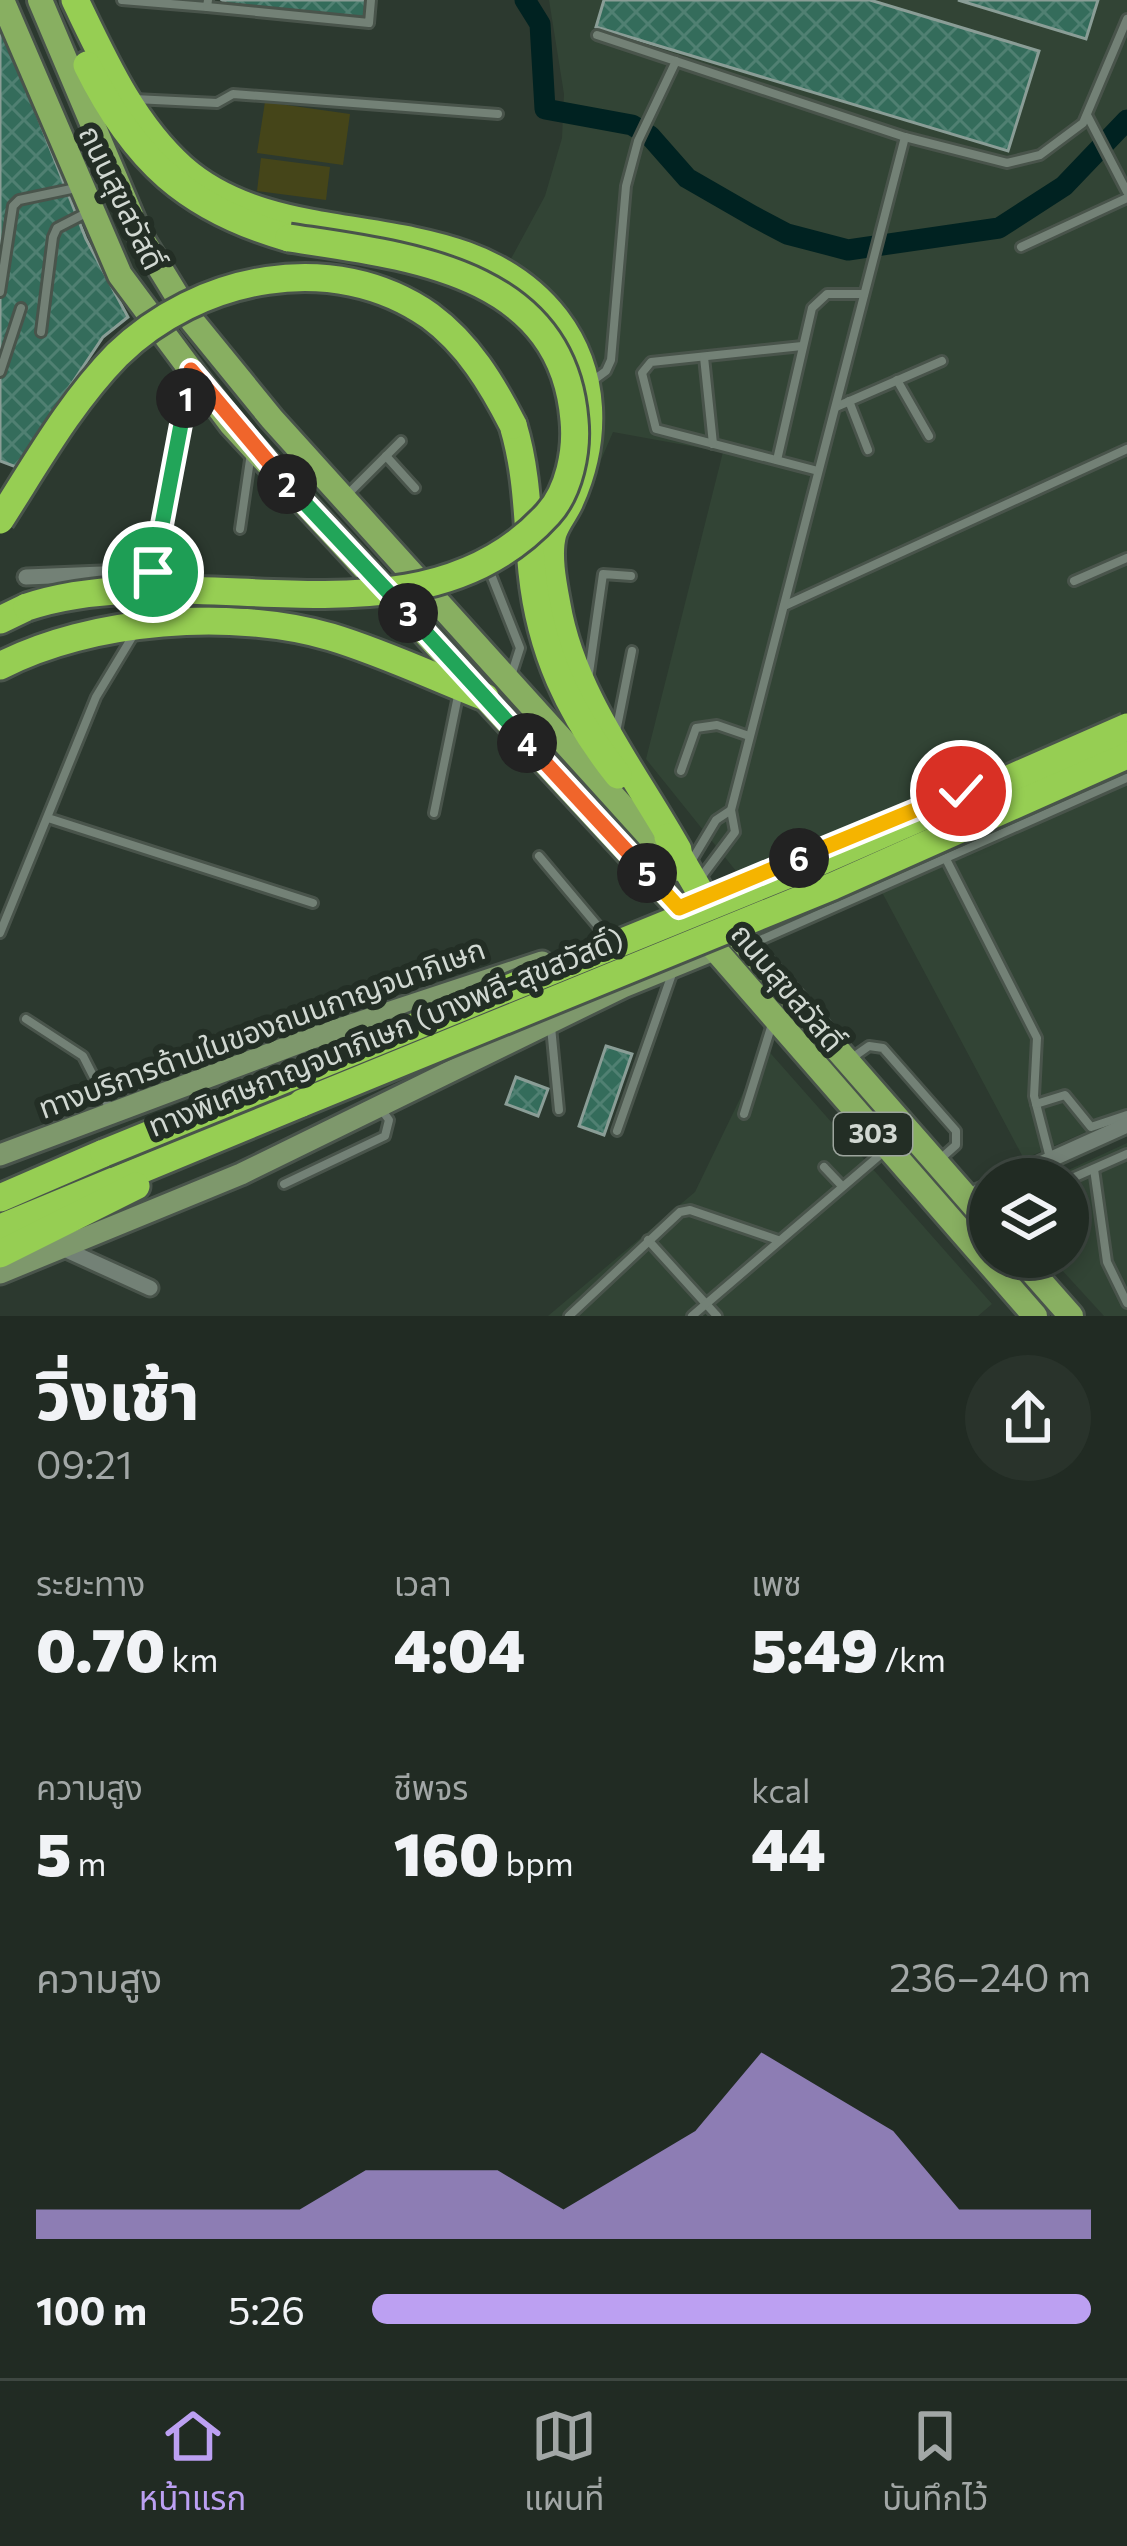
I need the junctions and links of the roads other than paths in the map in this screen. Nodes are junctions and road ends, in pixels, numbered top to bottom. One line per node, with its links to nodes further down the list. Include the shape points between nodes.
1 (2, 0): 16 (main road, ถนนสุขสวัสดิ์ / 303)
2 (40, 0): 43 (main road, ถนนสุขสวัสดิ์ / 303, via 165,279 234,374)
3 (61, 0): 52 (highway, bridge, via 105,101 136,147 198,202 237,224 409,257 504,296 559,360 576,437 552,510 494,559 455,577 335,593 133,588 75,594)
4 (75, 0): 12 (highway)
5 (122, 0): 7 (lane)
6 (371, 0): 8 (lane, via 369,23)
7 (176, 2): 8 (lane)
8 (208, 3)
9 (1127, 20): 14 (lane)
10 (597, 35): 11 (lane)
11 (676, 61): 15 (lane); 30 (lane, via 641,134 623,207 611,360)
12 (126, 99): 13 (lane, via 217,103 233,94); 30 (highway, via 181,167 237,201 305,222 406,237 500,272 554,317)
13 (498, 114)
14 (1087, 114): 15 (lane, via 1040,154 1007,163); 17 (lane)
15 (905, 137): 21 (lane)
16 (80, 187): 18 (main road, ถนนสุขสวัสดิ์ / 303); 20 (lane, via 13,206)
17 (1127, 195): 19 (lane)
18 (91, 211): 23 (lane, via 53,237); 27 (main road, ถนนสุขสวัสดิ์ / 303, via 119,275)
19 (1021, 248)
20 (0, 292)
21 (864, 294): 24 (lane, via 820,298); 32 (lane)
22 (21, 308): 28 (lane)
23 (40, 332)
24 (802, 346): 25 (lane); 40 (lane)
25 (704, 357): 35 (lane); 35 (lane, via 651,362 643,384 656,429)
26 (942, 361): 29 (lane)
27 (191, 370): 36 (main road, ถนนสุขสวัสดิ์ / 303); 48 (street, via 153,572)
28 (0, 371)
29 (897, 380): 31 (lane); 33 (lane)
30 (586, 385): 57 (highway, via 589,447 552,546 561,625)
31 (849, 401): 32 (lane); 37 (lane)
32 (835, 407): 41 (lane)
33 (929, 436)
34 (400, 442): 39 (lane)
35 (713, 444): 40 (lane)
36 (251, 446): 45 (lane); 58 (main road, ถนนสุขสวัสดิ์ / 303)
37 (868, 449)
38 (1127, 449): 51 (lane)
39 (386, 456): 42 (lane); 43 (lane)
40 (777, 460): 41 (lane)
41 (818, 471): 51 (lane)
42 (415, 488)
43 (344, 498): 56 (main road, ถนนสุขสวัสดิ์ / 303)
44 (0, 520): 70 (highway, bridge, via 118,355 166,317 233,285 305,278 368,288 429,316 492,383 513,425 526,467 545,649 565,699)
45 (240, 529)
46 (1127, 557): 50 (lane)
47 (632, 576): 57 (lane, via 603,574)
48 (26, 577)
49 (492, 577): 56 (lane, via 520,648)
50 (1074, 581)
51 (782, 607): 60 (lane)
52 (0, 620)
53 (140, 625): 55 (highway, via 73,637); 58 (highway, via 326,636); 67 (lane, via 96,697)
54 (632, 651): 61 (lane)
55 (0, 667)
56 (510, 681): 70 (main road, ถนนสุขสวัสดิ์ / 303)
57 (586, 691): 61 (highway)
58 (472, 692): 66 (lane); 70 (main road, ถนนสุขสวัสดิ์ / 303)
59 (1127, 724): 70 (lane); 95 (highway, ทางพิเศษกาญจนาภิเษก (บางพลี-สุขสวัสดิ์), bridge, via 824,860)
60 (749, 736): 63 (lane, via 717,725 697,728); 65 (lane)
61 (614, 741): 70 (highway)
62 (1127, 755): 93 (highway, ทางพิเศษกาญจนาภิเษก (บางพลี-สุขสวัสดิ์), bridge, via 833,886)
63 (681, 771)
64 (1127, 778): 69 (lane)
65 (730, 810): 70 (lane, via 716,820); 70 (lane, via 735,832)
66 (434, 813)
67 (48, 818): 71 (lane); 73 (lane)
68 (539, 856): 74 (lane)
69 (946, 860): 75 (lane); 85 (lane, via 1036,1038)
70 (689, 881): 72 (main road, ทางบริการด้านในของถนนกาญจนาภิเษก); 75 (main road, ถนนสุขสวัสดิ์ / 303); 77 (main road, ถนนสุขสวัสดิ์ / 303)
71 (313, 903)
72 (650, 919): 74 (main road, ทางบริการด้านในของถนนกาญจนาภิเษก); 76 (lane)
73 (0, 933)
74 (607, 937): 82 (main road, ทางบริการด้านในของถนนกาญจนาภิเษก)
75 (747, 946): 84 (main road, ถนนสุขสวัสดิ์ / 303)
76 (642, 949)
77 (716, 949): 79 (main road); 81 (main road, ถนนสุขสวัสดิ์ / 303)
78 (621, 958): 82 (lane, via 450,1031 419,1035)
79 (674, 966): 83 (main road); 92 (lane)
80 (26, 1018): 88 (lane, via 83,1056)
81 (774, 1019): 89 (lane); 94 (main road, ถนนสุขสวัสดิ์ / 303)
82 (360, 1021): 88 (main road, ทางบริการด้านในของถนนกาญจนาภิเษก)
83 (551, 1022): 86 (main road); 87 (lane)
84 (848, 1060): 100 (main road, ถนนสุขสวัสดิ์ / 303); 100 (lane, via 869,1046 883,1048 956,1131 956,1145)
85 (1036, 1104): 90 (lane, via 1065,1095 1091,1127); 98 (lane)
86 (380, 1107): 105 (lane, via 389,1120 385,1136); 112 (main road)
87 (559, 1110)
88 (112, 1112): 97 (main road, ทางบริการด้านในของถนนกาญจนาภิเษก)
89 (744, 1114)
90 (1127, 1114)
91 (1127, 1125): 99 (street)
92 (616, 1131)
93 (195, 1147): 109 (highway, ทางพิเศษกาญจนาภิเษก (บางพลี-สุขสวัสดิ์)); 113 (highway, via 92,1213)
94 (887, 1149): 106 (lane); 122 (main road, ถนนสุขสวัสดิ์ / 303)
95 (104, 1154): 104 (highway); 108 (highway, ทางพิเศษกาญจนาภิเษก (บางพลี-สุขสวัสดิ์))
96 (1127, 1154): 102 (lane)
97 (0, 1155)
98 (1051, 1158)
99 (1053, 1158)
100 (937, 1163): 107 (main road, ถนนสุขสวัสดิ์ / 303)
101 (824, 1167): 106 (lane)
102 (1094, 1169): 103 (lane); 117 (lane, via 1107,1262)
103 (1089, 1171)
104 (0, 1183)
105 (284, 1184)
106 (842, 1186): 111 (lane)
107 (969, 1186)
108 (0, 1198)
109 (0, 1228)
110 (647, 1240): 111 (lane, via 690,1210); 118 (lane); 119 (lane)
111 (778, 1240): 118 (lane)
112 (62, 1248): 114 (main road); 116 (street)
113 (0, 1254)
114 (0, 1273)
115 (1038, 1278): 123 (main road)
116 (150, 1288)
117 (1127, 1303)
118 (706, 1304): 120 (lane); 121 (lane)
119 (569, 1316)
120 (692, 1316)
121 (717, 1316)
122 (1035, 1316)
123 (1071, 1316)

